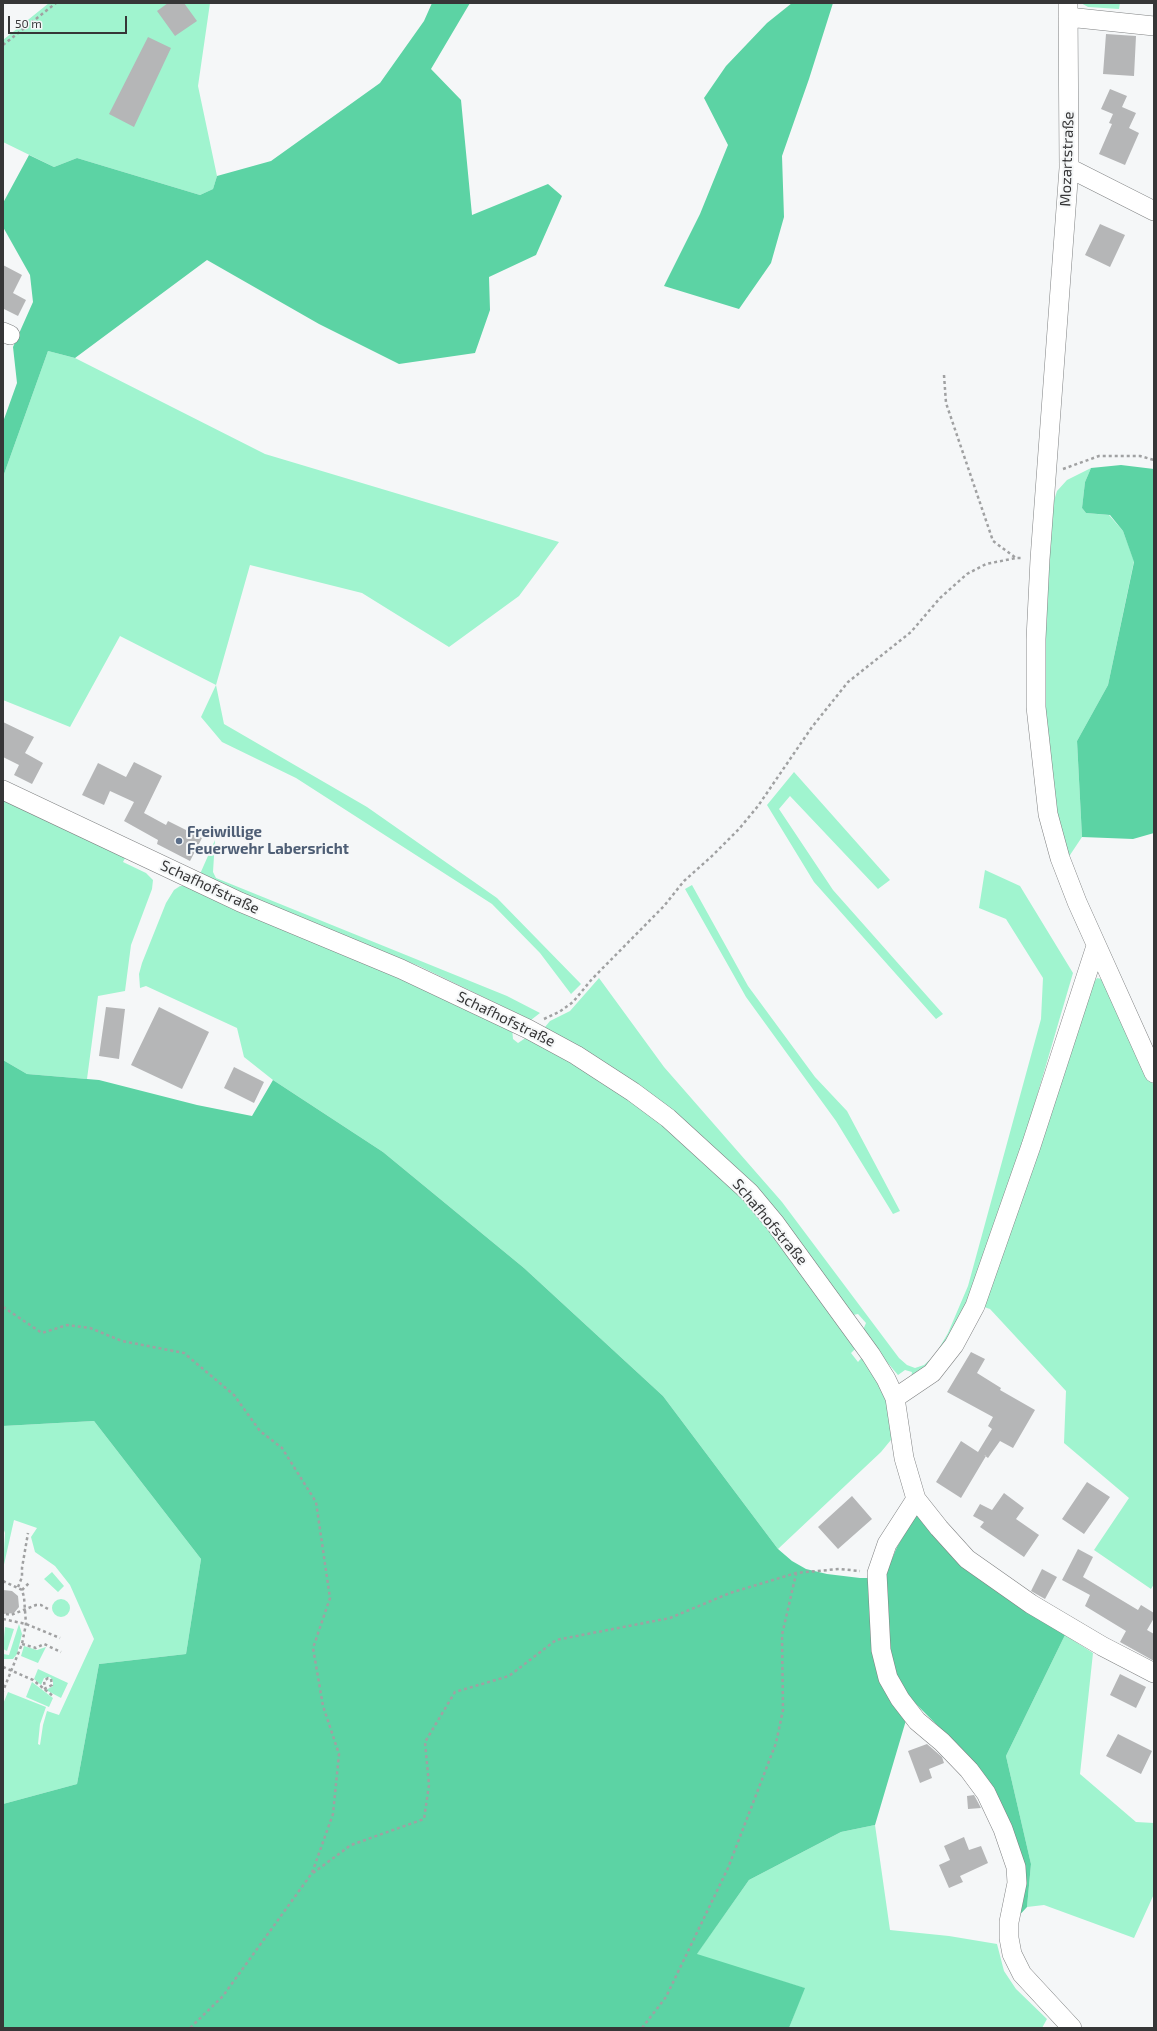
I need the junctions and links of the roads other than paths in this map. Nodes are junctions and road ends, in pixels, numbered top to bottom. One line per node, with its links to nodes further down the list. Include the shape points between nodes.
1 (1068, 10): 2 (street); 3 (street, Mozartstraße)
2 (1154, 26)
3 (1069, 168): 4 (street); 6 (street, Mozartstraße, via 1040,559 1036,707 1048,814 1060,858)
4 (1154, 211)
5 (3, 790): 8 (street, Schafhofstraße, via 240,902 401,969 528,1029 576,1055 662,1114 750,1193 852,1327 886,1379)
6 (1096, 946): 7 (street, Mozartstraße); 8 (street, via 1031,1146 975,1306 954,1345 932,1373)
7 (1154, 1073)
8 (895, 1398): 9 (street, Schafhofstraße, via 906,1463)
9 (916, 1499): 10 (street, via 954,1545 987,1574 1067,1626); 11 (street, via 887,1544 877,1573 881,1650 888,1678 917,1721 942,1742 986,1792 1003,1829 1016,1867 1016,1883 1009,1922 1012,1954 1022,1974)
10 (1154, 1673)
11 (1072, 2028)

